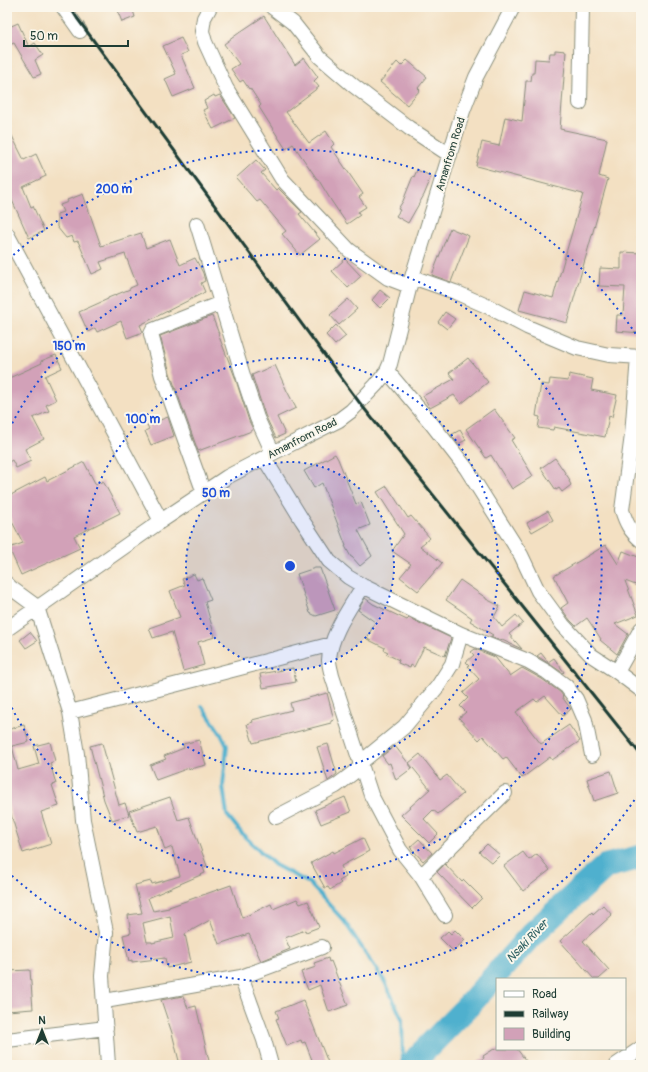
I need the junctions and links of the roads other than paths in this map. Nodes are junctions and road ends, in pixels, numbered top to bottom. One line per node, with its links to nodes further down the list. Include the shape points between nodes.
1 (62, 7): 6 (street)
2 (210, 7): 11 (street, via 204,18 202,31 205,42 226,88 282,179 349,250 388,278)
3 (272, 7): 8 (street, via 292,23 320,57 354,86 409,128)
4 (513, 7): 8 (street, Amanfrom Road, via 476,77)
5 (582, 7): 7 (street)
6 (80, 31)
7 (580, 103)
8 (450, 155): 11 (street, Amanfrom Road)
9 (197, 224): 12 (street)
10 (7, 234): 17 (street)
11 (410, 281): 13 (street, via 455,292 577,348 609,355); 14 (street, Amanfrom Road)
12 (221, 303): 15 (street); 16 (street, via 153,330 151,334 162,376)
13 (640, 357): 18 (street, via 622,510 625,521)
14 (387, 371): 15 (street, Amanfrom Road, via 372,390 339,420); 26 (street, via 466,468 521,555 538,591 563,626 591,655)
15 (269, 455): 16 (street, Amanfrom Road, via 227,477); 20 (street, via 302,520 329,561)
16 (204, 493): 17 (street, Amanfrom Road)
17 (161, 521): 21 (street, Amanfrom Road)
18 (641, 540)
19 (7, 584): 21 (street)
20 (362, 586): 24 (street); 25 (street, via 340,624)
21 (37, 607): 22 (street, Amanfrom Road); 28 (street)
22 (7, 629)
23 (641, 629): 26 (street)
24 (461, 634): 29 (street, via 528,661 566,686 576,699 585,720); 30 (street, via 452,664 438,686 404,727)
25 (332, 644): 28 (street); 30 (street, via 329,661 332,676)
26 (617, 672): 27 (street)
27 (641, 690)
28 (70, 712): 37 (street, via 83,820 106,932 102,976)
29 (592, 755)
30 (361, 765): 32 (street, via 336,786); 33 (street, via 371,795 400,850)
31 (505, 793): 33 (street)
32 (276, 817)
33 (421, 876): 34 (street)
34 (445, 915)
35 (322, 947): 36 (street)
36 (241, 977): 37 (street); 42 (street)
37 (105, 1001): 38 (street)
38 (106, 1028): 39 (street); 41 (street)
39 (7, 1040)
40 (641, 1048): 43 (street)
41 (108, 1065)
42 (271, 1065)
43 (616, 1065)

